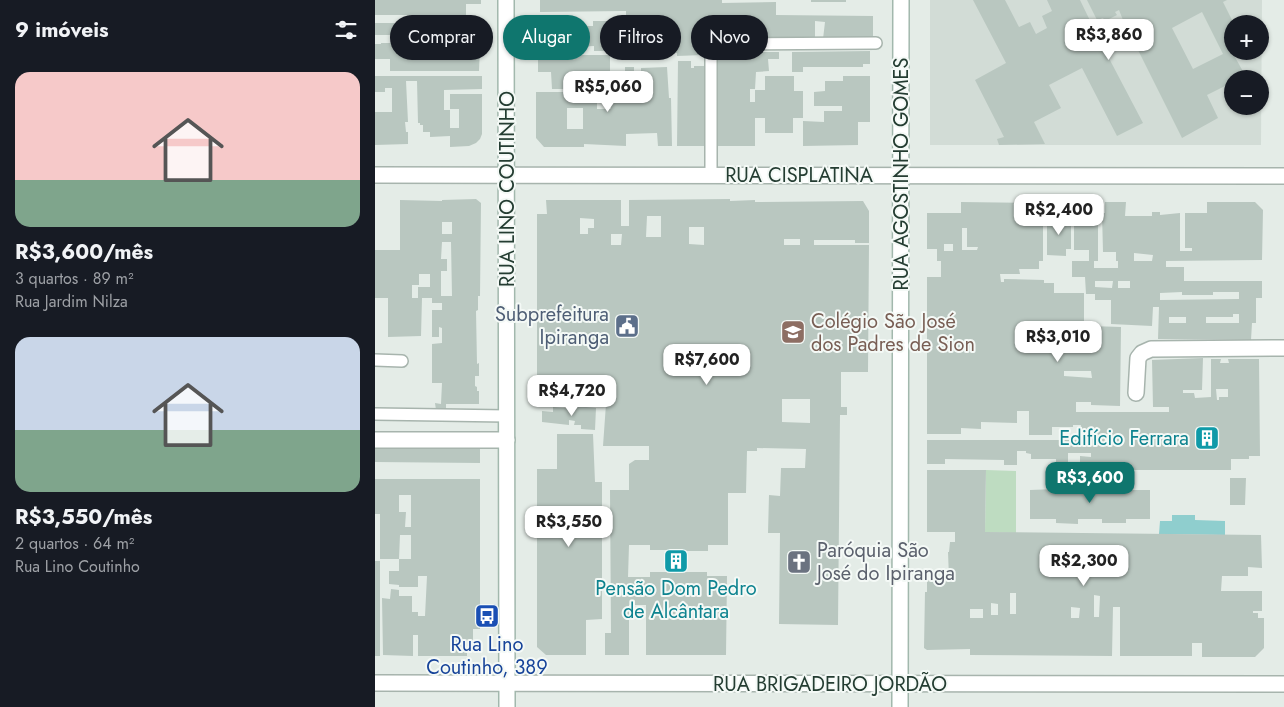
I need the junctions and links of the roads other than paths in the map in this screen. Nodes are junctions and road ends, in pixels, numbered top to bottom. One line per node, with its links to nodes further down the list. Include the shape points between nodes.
1 (506, 0): 5 (street, RUA LINO COUTINHO)
2 (901, 0): 7 (street, RUA AGOSTINHO GOMES)
3 (876, 44): 6 (lane, via 722,44 713,47)
4 (375, 175): 5 (street, RUA CISPLATINA)
5 (508, 175): 6 (street, RUA CISPLATINA); 14 (street, RUA LINO COUTINHO)
6 (711, 175): 7 (street, RUA CISPLATINA)
7 (901, 175): 8 (street, RUA CISPLATINA); 19 (street, RUA AGOSTINHO GOMES)
8 (1284, 176)
9 (1284, 348): 12 (street, via 1151,349 1138,358)
10 (375, 360): 11 (lane)
11 (402, 360)
12 (1136, 393)
13 (375, 414): 14 (lane)
14 (507, 416): 16 (street, RUA LINO COUTINHO)
15 (375, 440): 16 (street)
16 (507, 440): 18 (street, RUA LINO COUTINHO)
17 (375, 683): 18 (street, RUA BRIGADEIRO JORDÃO)
18 (507, 683): 19 (street, RUA BRIGADEIRO JORDÃO); 21 (street, RUA LINO COUTINHO)
19 (900, 684): 20 (street, RUA BRIGADEIRO JORDÃO); 22 (street, RUA AGOSTINHO GOMES)
20 (1284, 684)
21 (507, 707)
22 (900, 707)

